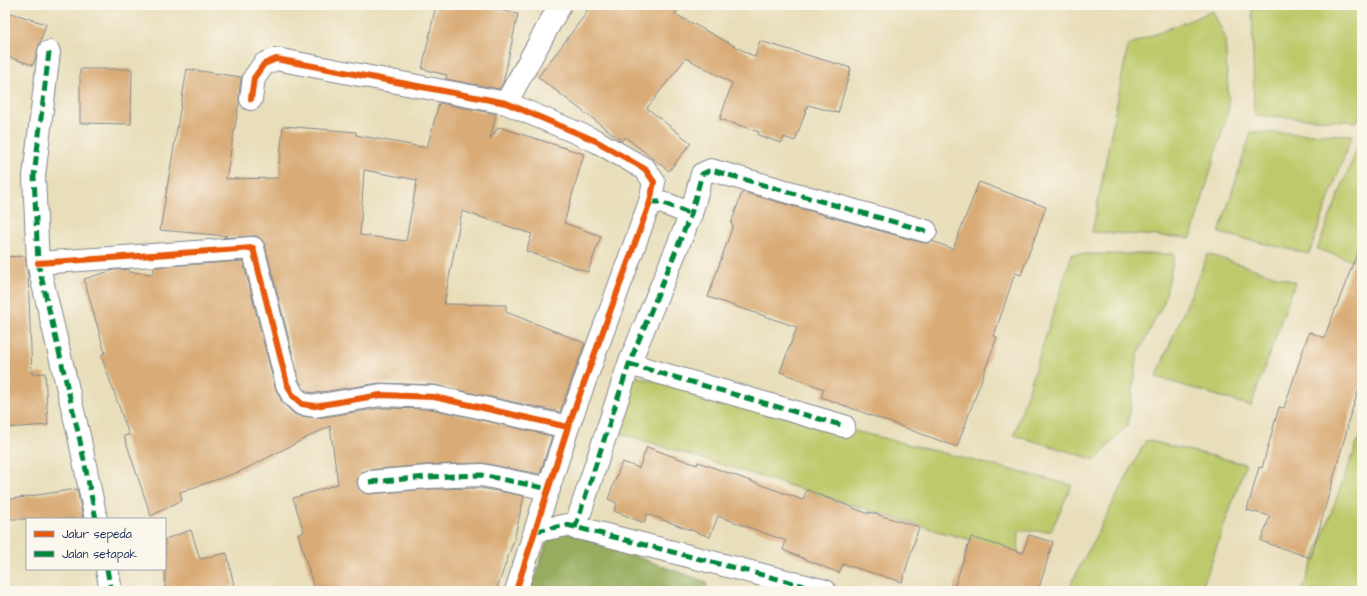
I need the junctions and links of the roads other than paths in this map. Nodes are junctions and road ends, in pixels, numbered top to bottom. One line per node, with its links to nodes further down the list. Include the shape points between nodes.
1 (560, 5): 4 (street)
2 (49, 52): 8 (street, via 34,176)
3 (251, 99): 4 (street, via 254,78 264,64 276,59)
4 (506, 103): 5 (street, via 596,141 645,169 654,182)
5 (655, 202): 6 (street); 11 (street)
6 (688, 214): 7 (street, via 702,174 711,170); 9 (street)
7 (926, 231)
8 (38, 263): 11 (street, via 253,248 287,384 293,396 302,404 315,406 381,395 434,397); 14 (street, via 78,428)
9 (629, 364): 10 (street); 15 (street)
10 (844, 426)
11 (568, 427): 13 (street)
12 (369, 482): 13 (street, via 482,475)
13 (549, 489): 15 (street)
14 (96, 518)
15 (557, 528): 18 (street); 19 (street)
16 (107, 570): 17 (street)
17 (111, 591)
18 (516, 591)
19 (825, 591)

